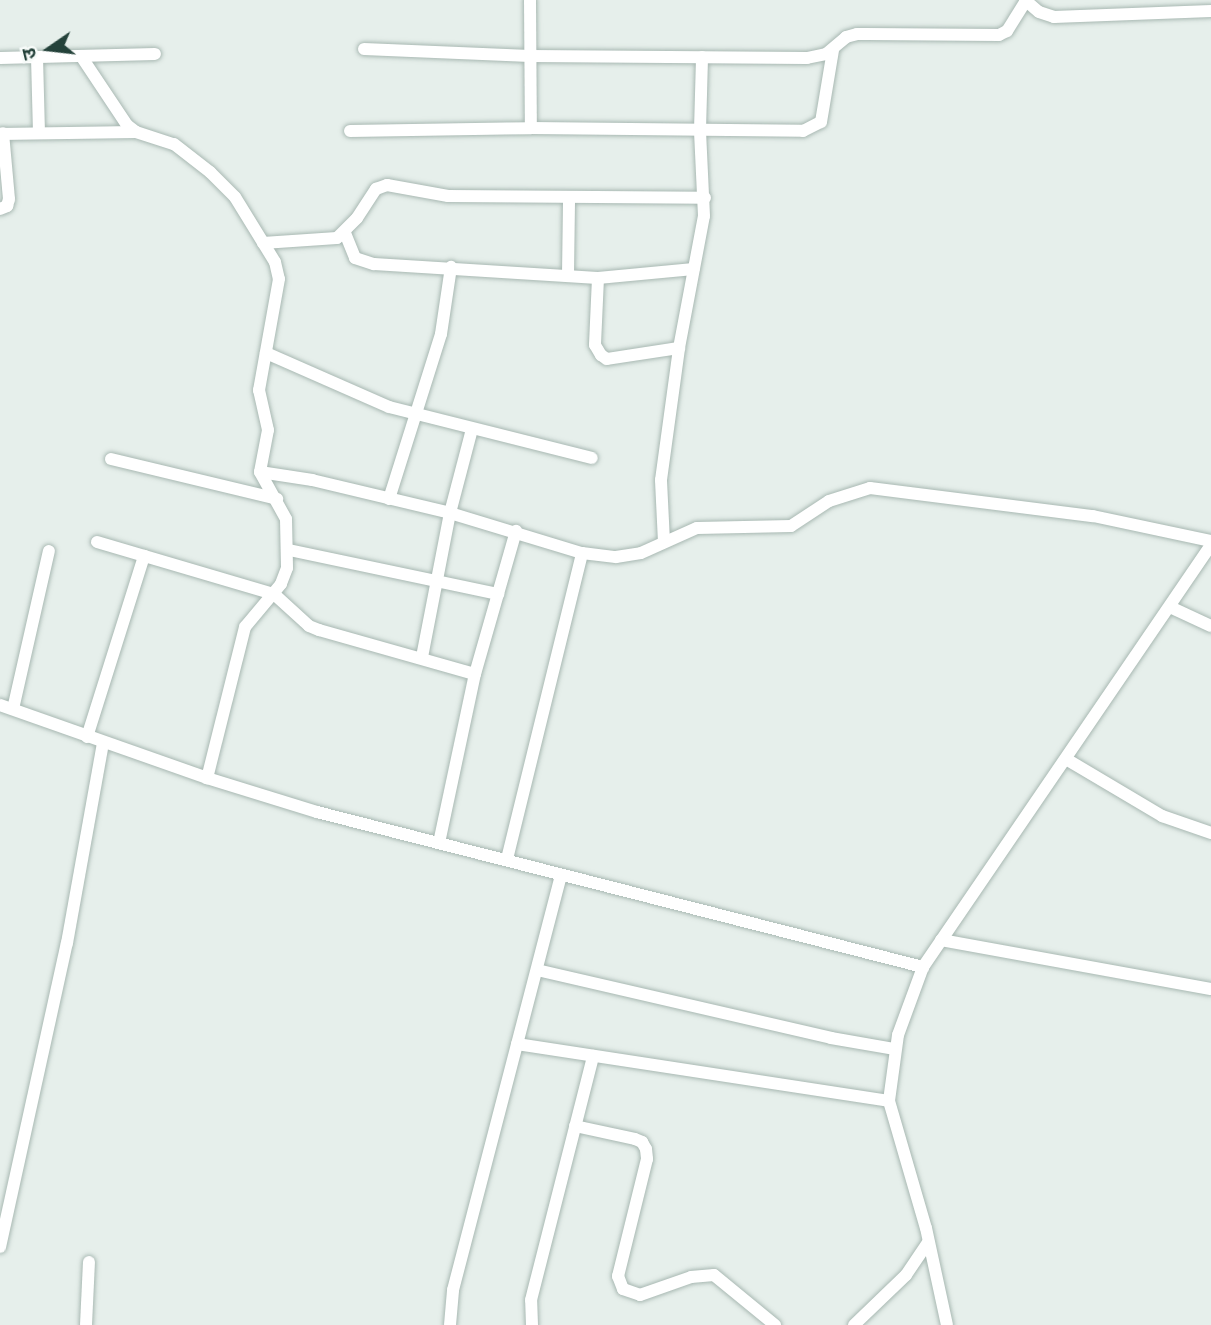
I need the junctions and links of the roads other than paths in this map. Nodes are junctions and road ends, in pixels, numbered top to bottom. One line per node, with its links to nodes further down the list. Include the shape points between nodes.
1 (530, 0): 9 (street)
2 (1025, 0): 3 (street, via 1054,17); 6 (street, via 999,35 857,34 846,37)
3 (1175, 6): 4 (street)
4 (1211, 10)
5 (364, 49): 9 (street)
6 (833, 50): 11 (street, via 807,58); 14 (street, via 824,114 816,126 803,131)
7 (155, 54): 8 (street)
8 (80, 56): 10 (street); 17 (street, via 117,113)
9 (530, 56): 11 (street); 13 (street)
10 (37, 57): 12 (street); 15 (street)
11 (702, 57): 14 (street)
12 (0, 58)
13 (531, 128): 14 (street); 16 (street)
14 (700, 130): 20 (street)
15 (39, 131): 17 (street); 18 (street)
16 (351, 131)
17 (136, 132): 23 (street, via 166,139 210,172 235,197)
18 (2, 133): 21 (street, via 9,199)
19 (569, 198): 20 (street); 22 (street, via 448,196 387,185 369,196); 26 (street)
20 (705, 198): 25 (street)
21 (0, 209)
22 (345, 233): 23 (street, via 329,239); 24 (street, via 351,251 363,262)
23 (263, 243): 29 (street, via 279,278)
24 (451, 267): 26 (street); 30 (street, via 441,334)
25 (694, 269): 27 (street); 28 (street)
26 (568, 274): 27 (street)
27 (598, 278): 28 (street, via 595,345 601,355 607,359)
28 (678, 348): 40 (street, via 661,480)
29 (266, 353): 30 (street, via 389,407); 34 (street, via 259,390 268,430)
30 (414, 413): 31 (street); 36 (street)
31 (472, 429): 32 (street); 37 (street)
32 (593, 458)
33 (111, 459): 35 (street)
34 (260, 472): 35 (street); 36 (street)
35 (277, 499): 42 (street, via 286,519)
36 (389, 499): 37 (street)
37 (450, 513): 38 (street); 46 (street)
38 (516, 531): 44 (street); 48 (street)
39 (97, 542): 45 (street)
40 (664, 542): 41 (street, via 697,528 791,526 829,501 870,488 1093,516); 44 (street, via 628,557)
41 (1211, 543): 49 (street)
42 (289, 550): 46 (street); 47 (street, via 284,576)
43 (49, 551): 53 (street)
44 (582, 553): 60 (street)
45 (144, 556): 47 (street); 54 (street)
46 (436, 582): 48 (street); 51 (street)
47 (274, 594): 51 (street, via 309,626); 57 (street, via 245,627)
48 (498, 594): 52 (street)
49 (1170, 607): 50 (street); 56 (street)
50 (1211, 626)
51 (422, 657): 52 (street)
52 (475, 674): 59 (street)
53 (6, 707): 54 (street)
54 (88, 737): 55 (street)
55 (103, 743): 57 (street); 72 (street, via 67,943)
56 (1066, 759): 58 (street, via 1162,816); 62 (street)
57 (206, 778): 59 (street)
58 (1211, 833)
59 (439, 843): 60 (street)
60 (507, 859): 61 (street)
61 (561, 875): 63 (street); 64 (street)
62 (941, 940): 63 (street); 65 (street)
63 (923, 967): 67 (street)
64 (537, 970): 66 (street); 67 (street)
65 (1211, 989)
66 (517, 1044): 68 (street); 76 (street, via 453,1290)
67 (895, 1049): 69 (street)
68 (593, 1056): 69 (street); 70 (street)
69 (889, 1101): 71 (street)
70 (575, 1126): 77 (street, via 531,1300); 78 (street, via 635,1139 646,1149 618,1276 623,1289 640,1295 691,1277 715,1275)
71 (928, 1241): 74 (street, via 906,1275); 79 (street)
72 (0, 1247)
73 (89, 1262): 75 (street)
74 (854, 1324)
75 (86, 1325)
76 (450, 1325)
77 (532, 1325)
78 (775, 1325)
79 (947, 1325)

